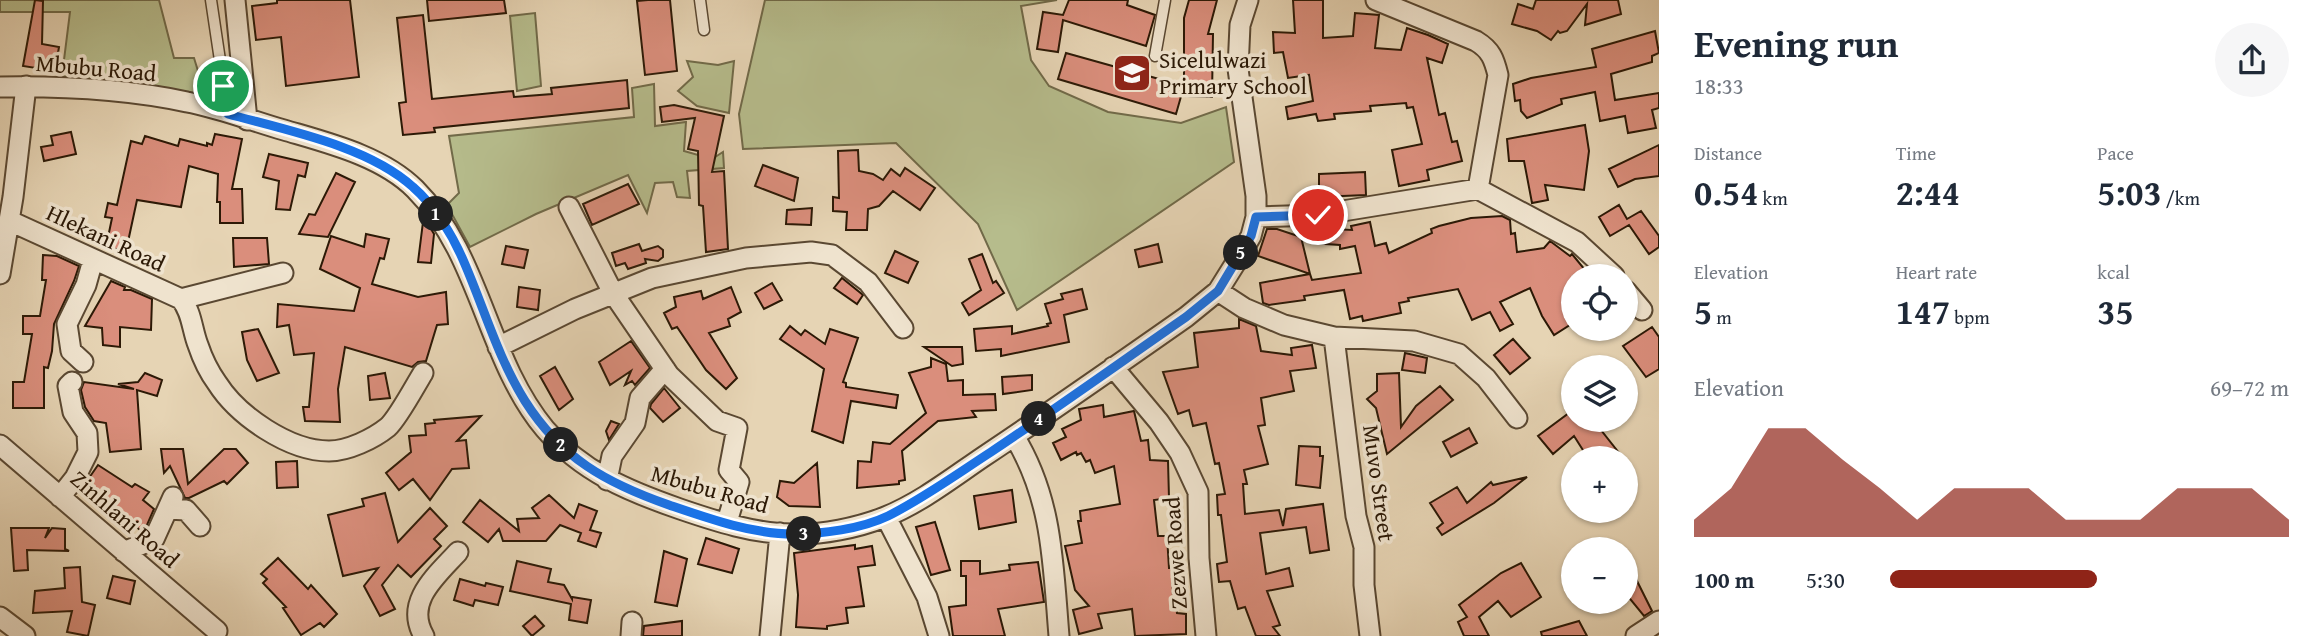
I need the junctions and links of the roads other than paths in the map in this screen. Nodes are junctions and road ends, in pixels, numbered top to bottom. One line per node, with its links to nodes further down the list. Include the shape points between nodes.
1 (211, 0): 11 (lane)
2 (235, 0): 11 (street)
3 (700, 0): 7 (lane)
4 (1165, 0): 8 (lane)
5 (1248, 0): 14 (street, Mbubu Road, via 1239,34 1238,69)
6 (1376, 0): 12 (street, via 1476,41 1493,57 1498,75)
7 (704, 30)
8 (1155, 56)
9 (26, 86): 10 (street, Mbubu Road); 11 (street, Mbubu Road, via 144,94); 15 (street)
10 (0, 87)
11 (237, 117): 27 (street, Mbubu Road, via 357,152 413,186 451,236)
12 (1478, 189): 14 (street, via 1318,215); 17 (street, via 1577,242)
13 (569, 207): 21 (street)
14 (1256, 217): 20 (street, Mbubu Road, via 1251,236)
15 (10, 220): 16 (street, Hlekani Road); 19 (street)
16 (93, 260): 22 (street, Hlekani Road); 28 (street, via 67,324 71,351)
17 (1601, 264)
18 (283, 273): 22 (street, Hlekani Road)
19 (0, 274)
20 (1218, 291): 26 (street, via 1284,325); 29 (street, Mbubu Road)
21 (613, 293): 25 (street, via 705,265 811,252 832,255 868,282); 27 (street); 30 (street)
22 (181, 299): 31 (street, Hlekani Road, via 218,385 249,417 299,446 329,451 356,445 390,426)
23 (1638, 305): 24 (street)
24 (1642, 310)
25 (903, 328)
26 (1334, 337): 33 (street, via 1414,341 1459,354 1486,378); 55 (street, Muvo Street, via 1356,516 1364,547)
27 (498, 347): 36 (street, Mbubu Road, via 524,400 545,429 567,452)
28 (83, 362)
29 (1113, 368): 34 (street, Mbubu Road); 54 (street, Zezwe Road, via 1159,422 1198,492)
30 (665, 369): 36 (street, via 640,398 635,423 612,456); 39 (street, via 717,421 737,428 729,470 739,482)
31 (423, 373)
32 (72, 382): 37 (street, via 68,386 72,412 87,433 88,452)
33 (1517, 418)
34 (1014, 436): 38 (street, Mbubu Road); 53 (street, via 1029,460 1047,520)
35 (0, 445): 37 (street, Zinhlani Road)
36 (607, 480): 39 (street, Mbubu Road, via 627,491)
37 (60, 497): 43 (street, Zinhlani Road)
38 (886, 517): 41 (street, Mbubu Road, via 829,531); 52 (street, via 927,597)
39 (727, 522): 41 (street, Mbubu Road)
40 (200, 526): 42 (street, via 186,510 170,503)
41 (780, 533): 51 (street)
42 (154, 539): 43 (street); 45 (street)
43 (124, 552): 45 (street, Zinhlani Road)
44 (458, 552): 50 (street, via 424,589 417,617)
45 (144, 568): 48 (street, Zinhlani Road)
46 (0, 617): 49 (street)
47 (1659, 621): 56 (street)
48 (217, 631)
49 (25, 636)
50 (424, 636)
51 (770, 636)
52 (939, 636)
53 (1059, 636)
54 (1206, 636)
55 (1370, 636)
56 (1636, 636)

